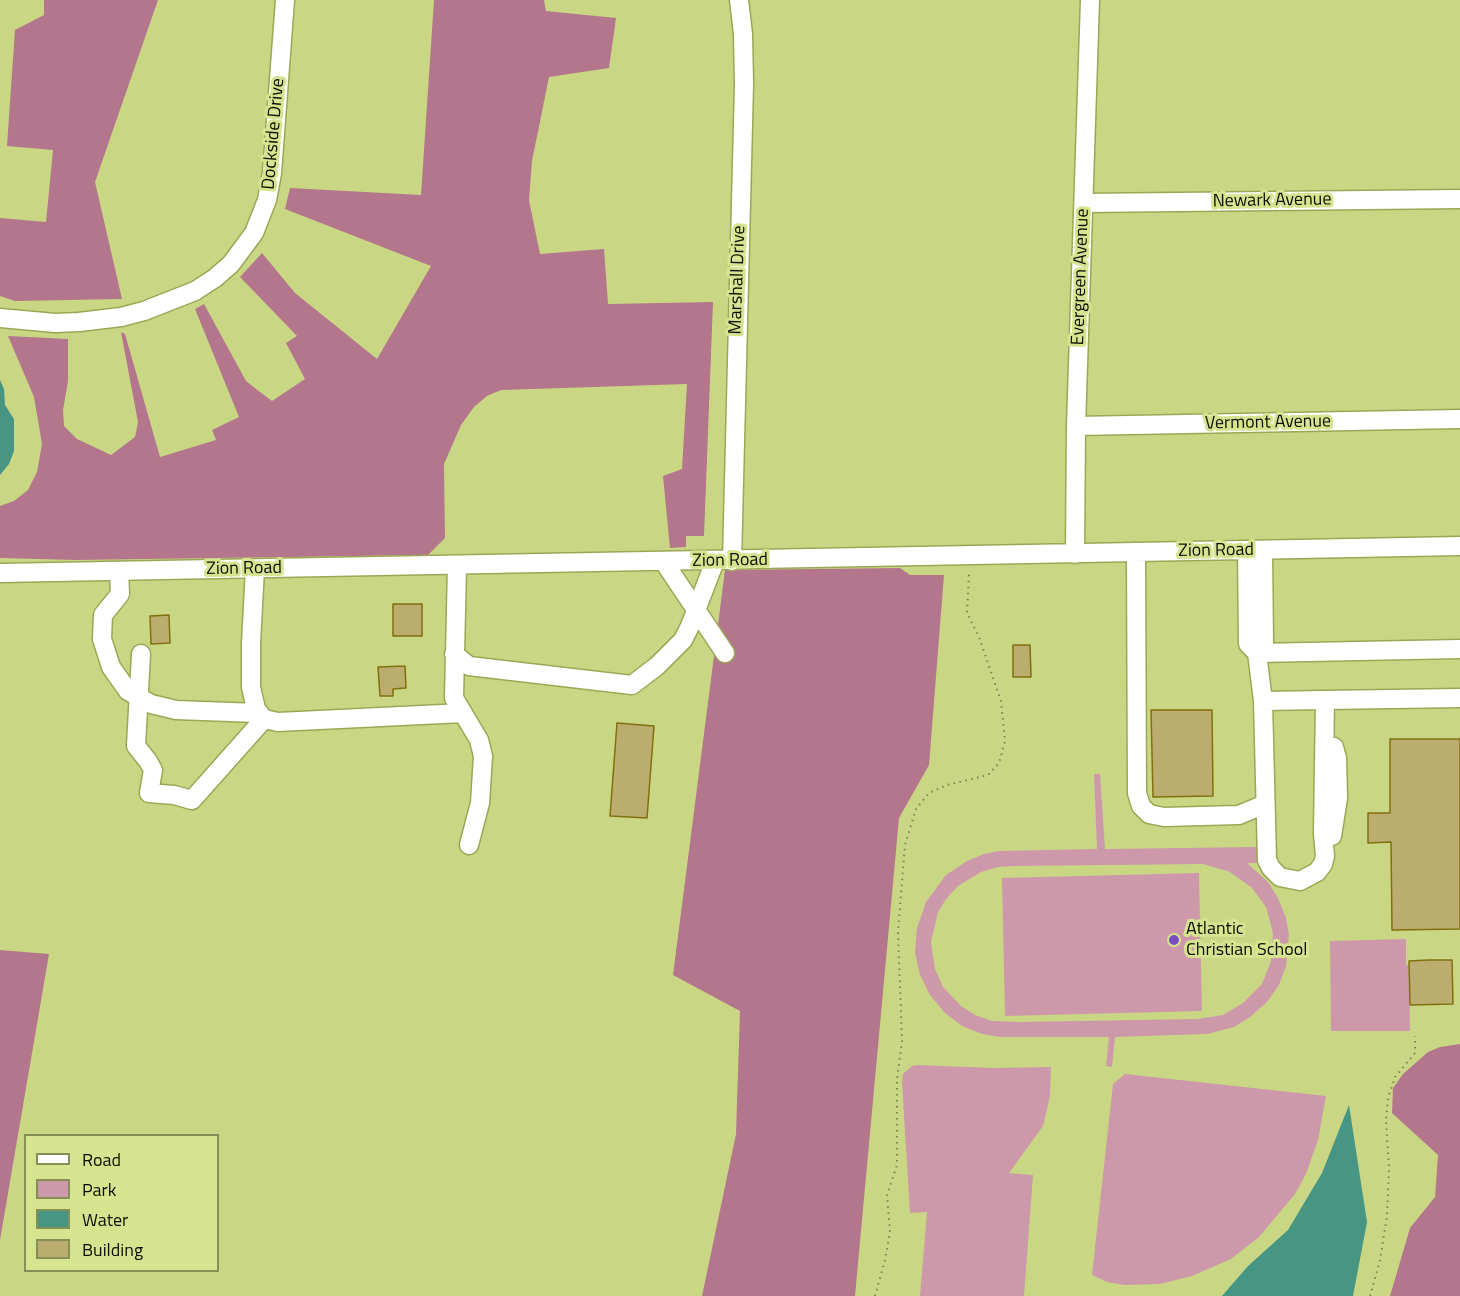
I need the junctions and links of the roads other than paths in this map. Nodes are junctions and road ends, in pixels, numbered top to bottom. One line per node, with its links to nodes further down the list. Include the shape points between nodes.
1 (285, 0): 6 (street, Dockside Drive, via 267,200 254,233 231,264 195,291 121,317 55,323)
2 (739, 0): 13 (street, Marshall Drive, via 744,84 733,445)
3 (1090, 0): 5 (street, Evergreen Avenue)
4 (1460, 199): 5 (street, Newark Avenue)
5 (1084, 203): 8 (street, Evergreen Avenue)
6 (0, 318)
7 (1460, 419): 8 (street, Vermont Avenue)
8 (1076, 426): 12 (street, Evergreen Avenue)
9 (1460, 546): 10 (street, Zion Road)
10 (1255, 550): 11 (street, Zion Road); 22 (street, via 1264,643)
11 (1136, 552): 12 (street, Zion Road); 31 (street, via 1137,792 1141,806 1156,816 1218,816 1247,813)
12 (1075, 554): 13 (street, Zion Road)
13 (723, 561): 14 (street, Zion Road); 19 (street)
14 (664, 562): 15 (street, Zion Road); 19 (street)
15 (457, 566): 16 (street, Zion Road); 24 (street)
16 (255, 569): 17 (street, Zion Road); 30 (street, via 250,674 252,695)
17 (119, 571): 18 (street, Zion Road); 25 (street, via 120,594 103,615 102,639 111,667 128,691)
18 (0, 573)
19 (696, 610): 21 (street); 24 (street, via 683,640 632,685 469,666)
20 (1460, 649): 22 (street)
21 (725, 653)
22 (1257, 653): 28 (street)
23 (141, 654): 25 (street)
24 (454, 654): 29 (street, via 454,698)
25 (139, 698): 30 (street, via 176,710); 30 (street, via 136,746 153,770 149,793 192,800)
26 (1460, 698): 27 (street)
27 (1325, 700): 28 (street); 31 (street, via 1325,851 1323,864 1312,876 1296,881 1280,877 1271,868 1267,860)
28 (1263, 701): 31 (street)
29 (462, 713): 30 (street, via 278,722); 32 (street, via 479,740 483,756 480,803)
30 (261, 716)
31 (1265, 804)
32 (469, 845)

